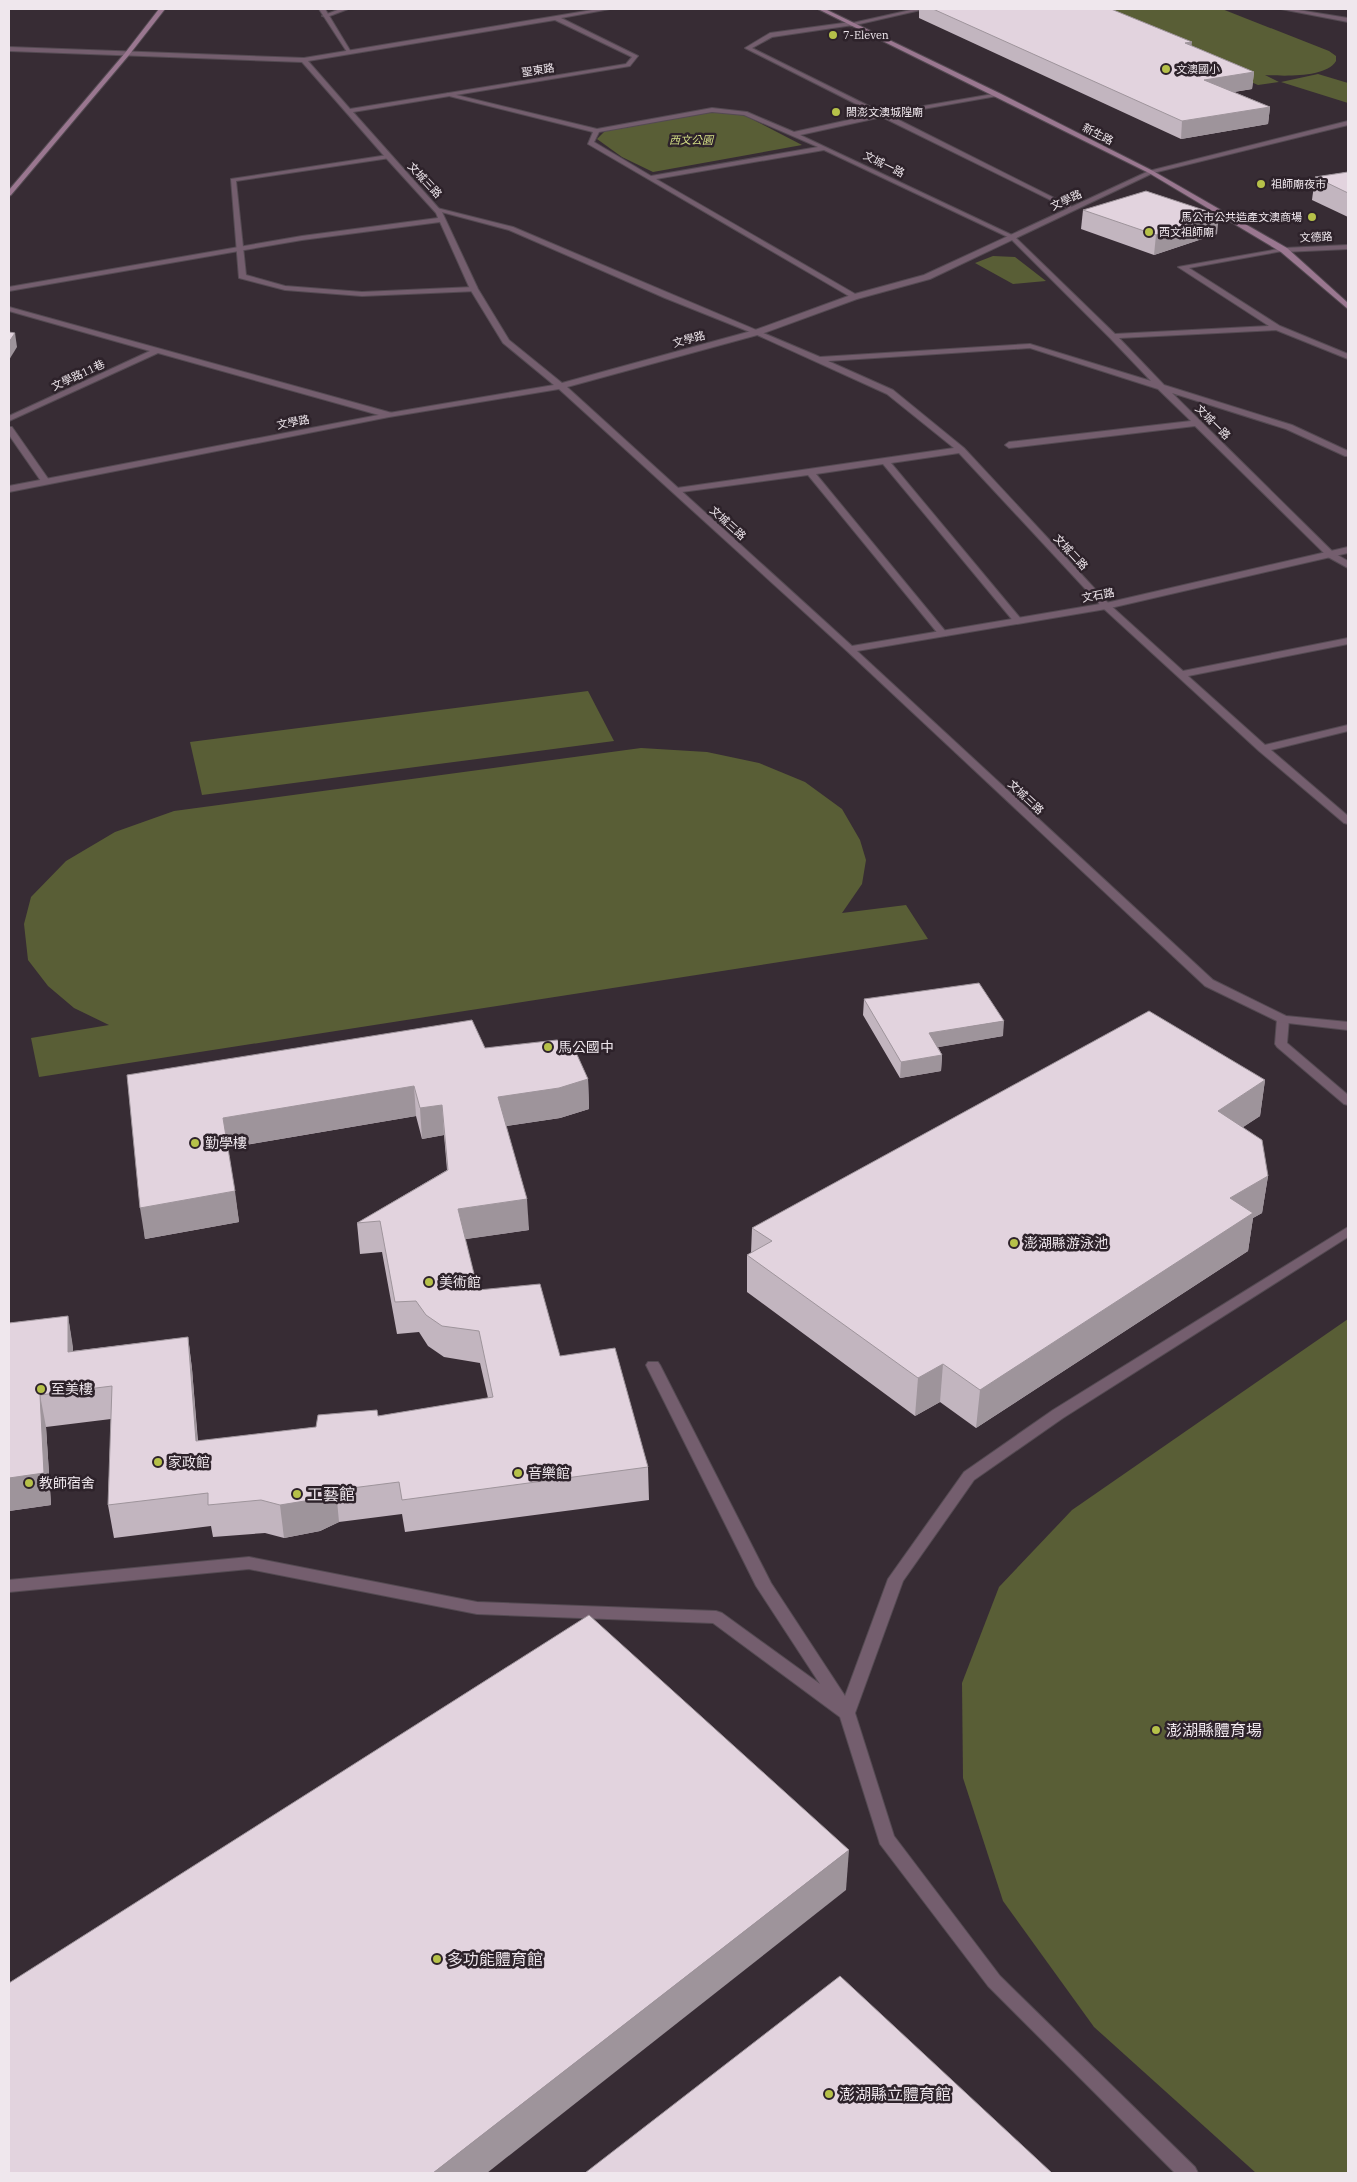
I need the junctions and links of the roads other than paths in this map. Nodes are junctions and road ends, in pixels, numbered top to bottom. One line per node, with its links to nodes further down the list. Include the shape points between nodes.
1 (162, 9): 14 (main road)
2 (322, 9): 8 (street)
3 (345, 9): 8 (street)
4 (607, 9): 9 (street)
5 (821, 9): 11 (main road, 新生路)
6 (922, 9): 11 (street)
7 (1284, 9): 10 (street)
8 (325, 16): 13 (street)
9 (554, 18): 13 (street); 17 (street, 聖東路, via 636,57 628,66)
10 (1348, 20)
11 (851, 24): 16 (main road, 新生路); 19 (street, via 770,35 748,48)
12 (9, 49): 14 (street)
13 (348, 51): 15 (street)
14 (127, 54): 15 (street); 27 (main road)
15 (304, 60): 18 (street, 文城三路)
16 (997, 94): 19 (street); 25 (main road, 新生路)
17 (448, 95): 18 (street, 聖東路); 21 (street)
18 (350, 111): 24 (street, 文城三路)
19 (881, 115): 22 (street); 28 (street)
20 (1348, 123): 25 (street, 文學路)
21 (597, 131): 22 (street, 文城一路, via 712,110 746,113); 26 (street, via 590,143)
22 (792, 134): 23 (street, 文城一路)
23 (825, 148): 26 (street); 31 (street, 文城一路)
24 (388, 157): 29 (street, 文城三路); 33 (street, via 233,180)
25 (1152, 172): 28 (street, 文學路); 34 (main road, 新生路)
26 (650, 178): 37 (street)
27 (9, 194)
28 (1073, 209): 31 (street, 文學路)
29 (437, 210): 30 (street, 文城三路); 41 (street, 文城二路, via 511,228)
30 (443, 220): 33 (street); 35 (street, 文城三路)
31 (1012, 238): 37 (street, 文學路, via 928,277); 42 (street, 文城一路)
32 (1348, 247): 34 (street, 文德路)
33 (239, 248): 35 (street, via 242,276 285,288 362,294); 36 (street)
34 (1284, 250): 38 (main road, 新生路); 40 (street, 文德路, via 1182,267)
35 (474, 288): 46 (street, 文城三路, via 506,340)
36 (9, 289)
37 (854, 297): 41 (street, 文學路)
38 (1348, 307)
39 (9, 310): 43 (street)
40 (1277, 328): 42 (street); 44 (street)
41 (758, 332): 45 (street, 文城二路); 46 (street, 文學路)
42 (1113, 336): 47 (street, 文城一路)
43 (156, 351): 48 (street); 49 (street, 文學路11巷)
44 (1348, 357)
45 (821, 359): 47 (street, via 1030,346); 53 (street, 文城二路, via 890,392)
46 (561, 386): 48 (street, 文學路); 59 (street, 文城三路)
47 (1160, 387): 50 (street, 文城一路); 54 (street, via 1289,427)
48 (389, 415): 57 (street, 文學路)
49 (9, 419)
50 (1197, 423): 52 (street); 61 (street, 文城一路)
51 (9, 429): 57 (street)
52 (1009, 445)
53 (961, 450): 55 (street); 63 (street, 文城二路)
54 (1348, 454)
55 (885, 461): 56 (street); 64 (street)
56 (810, 472): 59 (street); 65 (street)
57 (46, 482): 58 (street, 文學路)
58 (9, 489)
59 (676, 491): 67 (street, 文城三路)
60 (1348, 550): 61 (street, 文石路)
61 (1331, 555): 62 (street, 文城一路); 63 (street, 文石路)
62 (1348, 565)
63 (1106, 606): 64 (street, 文石路); 68 (street, 文城二路)
64 (1018, 621): 65 (street, 文石路)
65 (943, 634): 67 (street, 文石路)
66 (1348, 641): 68 (street)
67 (850, 649): 72 (street, 文城三路, via 1209,983)
68 (1181, 674): 70 (street, 文城二路)
69 (1348, 728): 70 (street)
70 (1263, 749): 71 (street, 文城二路)
71 (1348, 821)
72 (1283, 1019): 73 (street, 文城三路); 74 (street, via 1281,1044)
73 (1348, 1026)
74 (1348, 1102)
75 (1348, 1231): 78 (street, via 1058,1414 970,1476 896,1579)
76 (653, 1365): 78 (street, via 764,1586)
77 (9, 1586): 78 (street, via 249,1563 477,1608 716,1617)
78 (847, 1713): 79 (street, via 886,1839 994,1981)
79 (1188, 2173)

